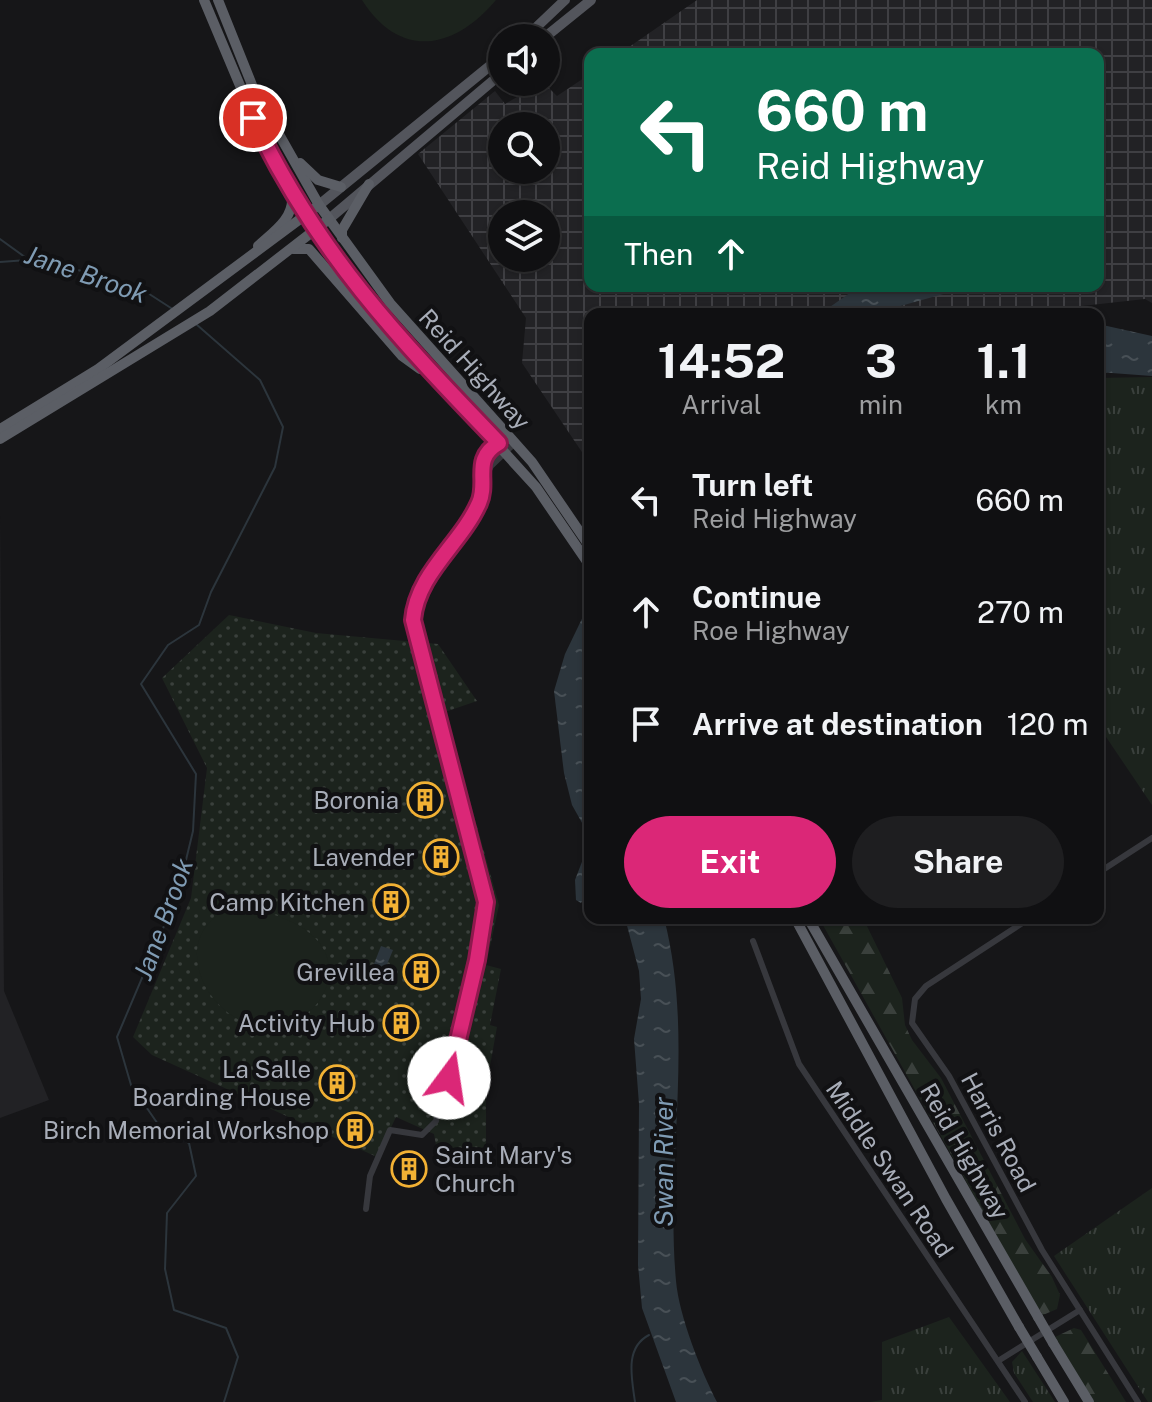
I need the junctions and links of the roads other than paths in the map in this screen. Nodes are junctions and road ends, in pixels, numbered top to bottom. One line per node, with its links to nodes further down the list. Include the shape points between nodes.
1 (204, 0): 15 (highway, Reid Highway, via 236,81)
2 (218, 0): 11 (highway)
3 (556, 0): 6 (main road)
4 (565, 0): 6 (main road)
5 (591, 0): 8 (main road)
6 (545, 21): 7 (main road)
7 (541, 24)
8 (560, 25)
9 (488, 67): 12 (main road)
10 (488, 85): 13 (main road)
11 (254, 90): 16 (highway, via 303,168 325,184); 17 (highway, Reid Highway)
12 (416, 124): 13 (main road); 16 (main road)
13 (440, 124): 14 (main road)
14 (369, 184): 19 (main road); 21 (highway, via 342,230)
15 (289, 187): 18 (highway, Reid Highway); 23 (highway, via 293,207 286,220)
16 (341, 187): 17 (main road)
17 (319, 205): 18 (highway); 19 (highway, Reid Highway)
18 (307, 216): 20 (highway, Reid Highway); 23 (highway)
19 (329, 219): 20 (highway); 21 (highway, Reid Highway)
20 (315, 230): 22 (highway); 24 (highway, Reid Highway)
21 (343, 240): 26 (highway, Reid Highway, via 415,333)
22 (292, 249): 24 (highway, via 309,249 402,356); 27 (highway, via 192,322)
23 (227, 275): 25 (highway, via 98,369)
24 (437, 382): 28 (highway, Reid Highway)
25 (0, 429)
26 (512, 438): 28 (street); 28 (street); 30 (highway, Reid Highway)
27 (0, 439)
28 (502, 447): 29 (street); 29 (street, via 482,461); 31 (highway, Reid Highway)
29 (483, 483): 38 (street, via 478,505 421,590 413,620 483,883 484,927 436,1121 418,1136 390,1130 370,1176)
30 (584, 538)
31 (584, 557)
32 (1152, 838): 33 (street)
33 (1104, 869)
34 (798, 924): 42 (highway, Reid Highway, bridge, via 946,1199)
35 (811, 924): 43 (highway, Reid Highway, bridge)
36 (1021, 924): 39 (street, Harris Road, via 926,986 915,999 912,1023 949,1076)
37 (753, 941): 40 (street, Middle Swan Road, via 799,1064)
38 (366, 1209)
39 (1080, 1310): 40 (street); 44 (street, Harris Road)
40 (998, 1361): 41 (street, Middle Swan Road)
41 (1025, 1402)
42 (1064, 1402)
43 (1089, 1402)
44 (1138, 1402)

